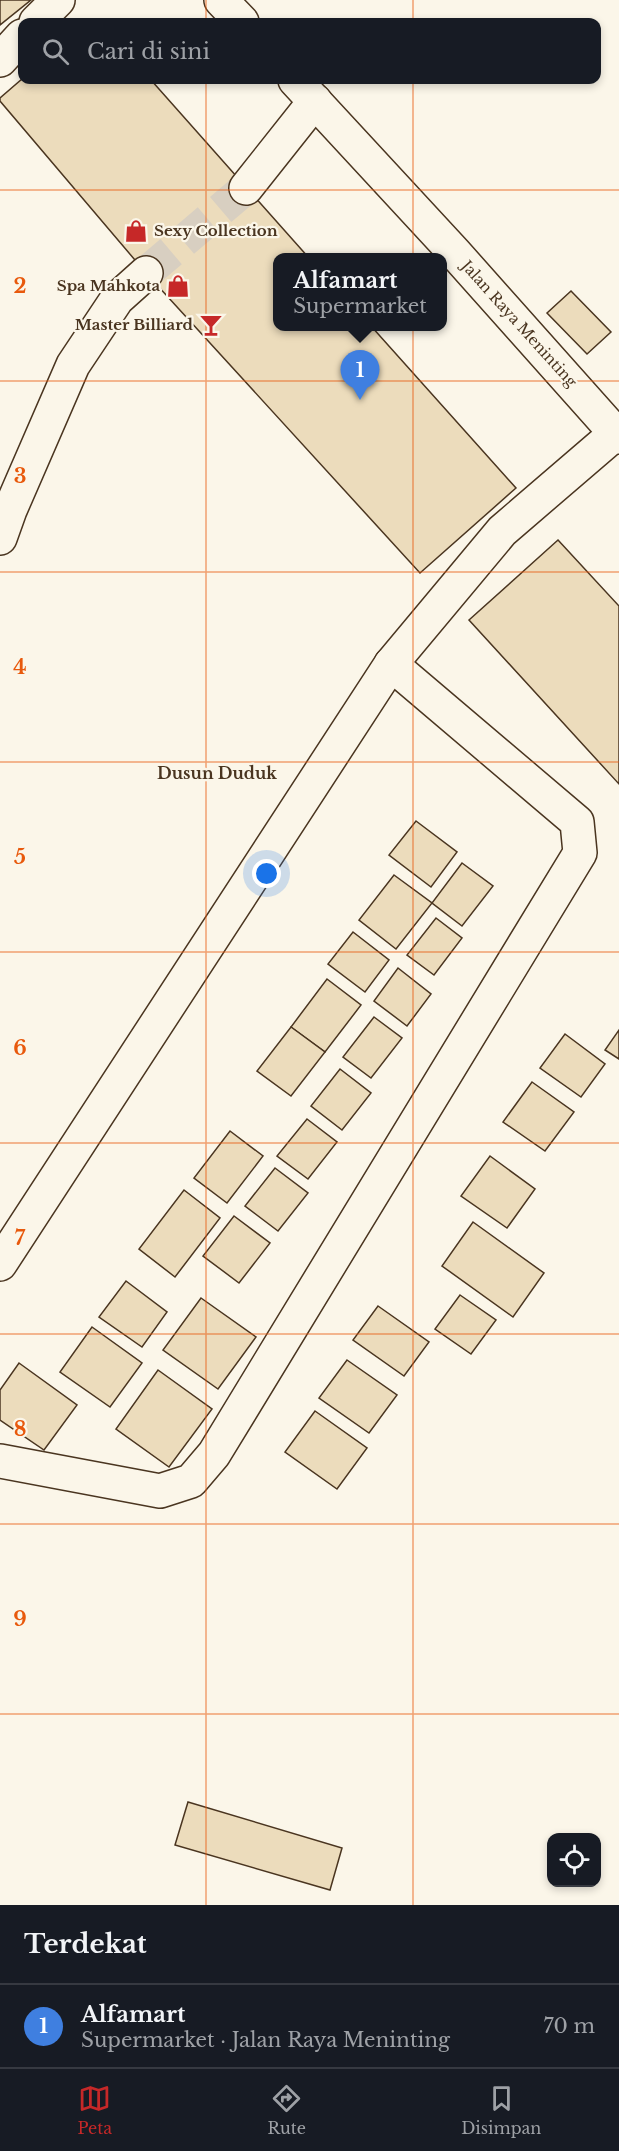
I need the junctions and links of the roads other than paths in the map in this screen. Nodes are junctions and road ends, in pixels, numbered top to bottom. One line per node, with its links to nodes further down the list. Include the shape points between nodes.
1 (58, 0): 2 (main road)
2 (40, 18)
3 (18, 40): 4 (main road)
4 (0, 60)
5 (305, 90): 6 (main road); 8 (main road, Jalan Raya Meninting)
6 (246, 188)
7 (146, 273): 9 (main road, via 117,299 73,365)
8 (617, 435): 10 (main road, via 502,531)
9 (0, 538)
10 (391, 664): 11 (main road); 12 (main road, via 577,822 580,853 214,1454 191,1481 160,1491)
11 (0, 1264)
12 (0, 1461)

